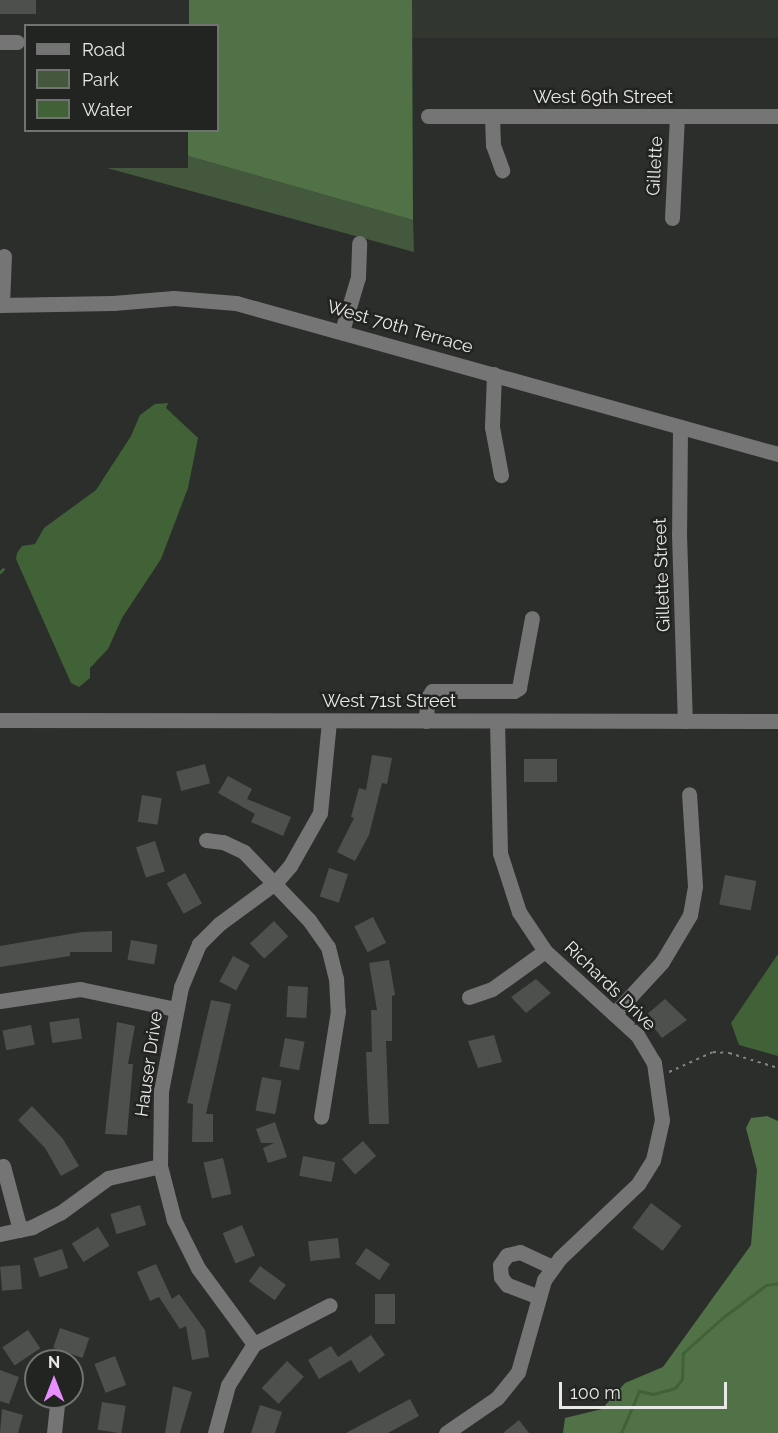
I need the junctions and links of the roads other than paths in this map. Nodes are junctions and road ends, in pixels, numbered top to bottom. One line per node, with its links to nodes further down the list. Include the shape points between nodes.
1 (0, 42): 2 (street)
2 (17, 42)
3 (428, 116): 4 (street, West 69th Street)
4 (492, 116): 5 (street, West 69th Street); 7 (street, via 493,145)
5 (677, 116): 6 (street, West 69th Street); 8 (street, Gillette)
6 (778, 117)
7 (502, 170)
8 (672, 218)
9 (359, 243): 12 (street, via 358,277)
10 (4, 256): 11 (street, West 70th Terrace)
11 (1, 305): 12 (street, West 70th Terrace, via 206,298 265,309)
12 (342, 331): 13 (street, West 70th Terrace)
13 (494, 375): 14 (street, West 70th Terrace); 16 (street, via 492,427)
14 (680, 427): 15 (street, West 70th Terrace); 22 (street, Gillette Street, via 678,534)
15 (778, 454)
16 (501, 475)
17 (532, 618): 20 (street, via 519,688 432,691)
18 (0, 720): 19 (street, West 71st Street)
19 (328, 721): 20 (street, West 71st Street); 26 (street, Hauser Drive, via 320,813 290,866)
20 (426, 721): 21 (street, West 71st Street)
21 (497, 721): 22 (street, West 71st Street); 27 (street, Richards Drive, via 500,853 519,912)
22 (684, 721): 23 (street, West 71st Street)
23 (778, 721)
24 (689, 794): 31 (street, via 695,886 690,915 662,962)
25 (206, 840): 26 (street, via 223,842 244,852)
26 (276, 882): 30 (street, Hauser Drive, via 206,935 190,960); 32 (street, via 320,934 336,978 335,1040)
27 (545, 951): 28 (street, via 492,989); 31 (street, Richards Drive)
28 (469, 997)
29 (0, 1001): 30 (street, via 80,989)
30 (176, 1009): 34 (street, Hauser Drive, via 161,1091)
31 (614, 1014): 37 (street, Richards Drive, via 638,1035 658,1077 662,1120 649,1169 638,1184)
32 (321, 1117)
33 (3, 1166): 35 (street)
34 (160, 1166): 35 (street, via 108,1178 60,1213); 40 (street, Hauser Drive, via 174,1220 198,1268)
35 (20, 1230): 36 (street)
36 (0, 1234)
37 (552, 1267): 38 (street, Richards Drive); 38 (street, via 514,1252 500,1264 501,1277 507,1285)
38 (539, 1297): 44 (street, Richards Drive, via 518,1372 485,1407)
39 (330, 1305): 40 (street)
40 (254, 1344): 43 (street, via 228,1385)
41 (57, 1409): 42 (street)
42 (54, 1433)
43 (215, 1433)
44 (446, 1433)

